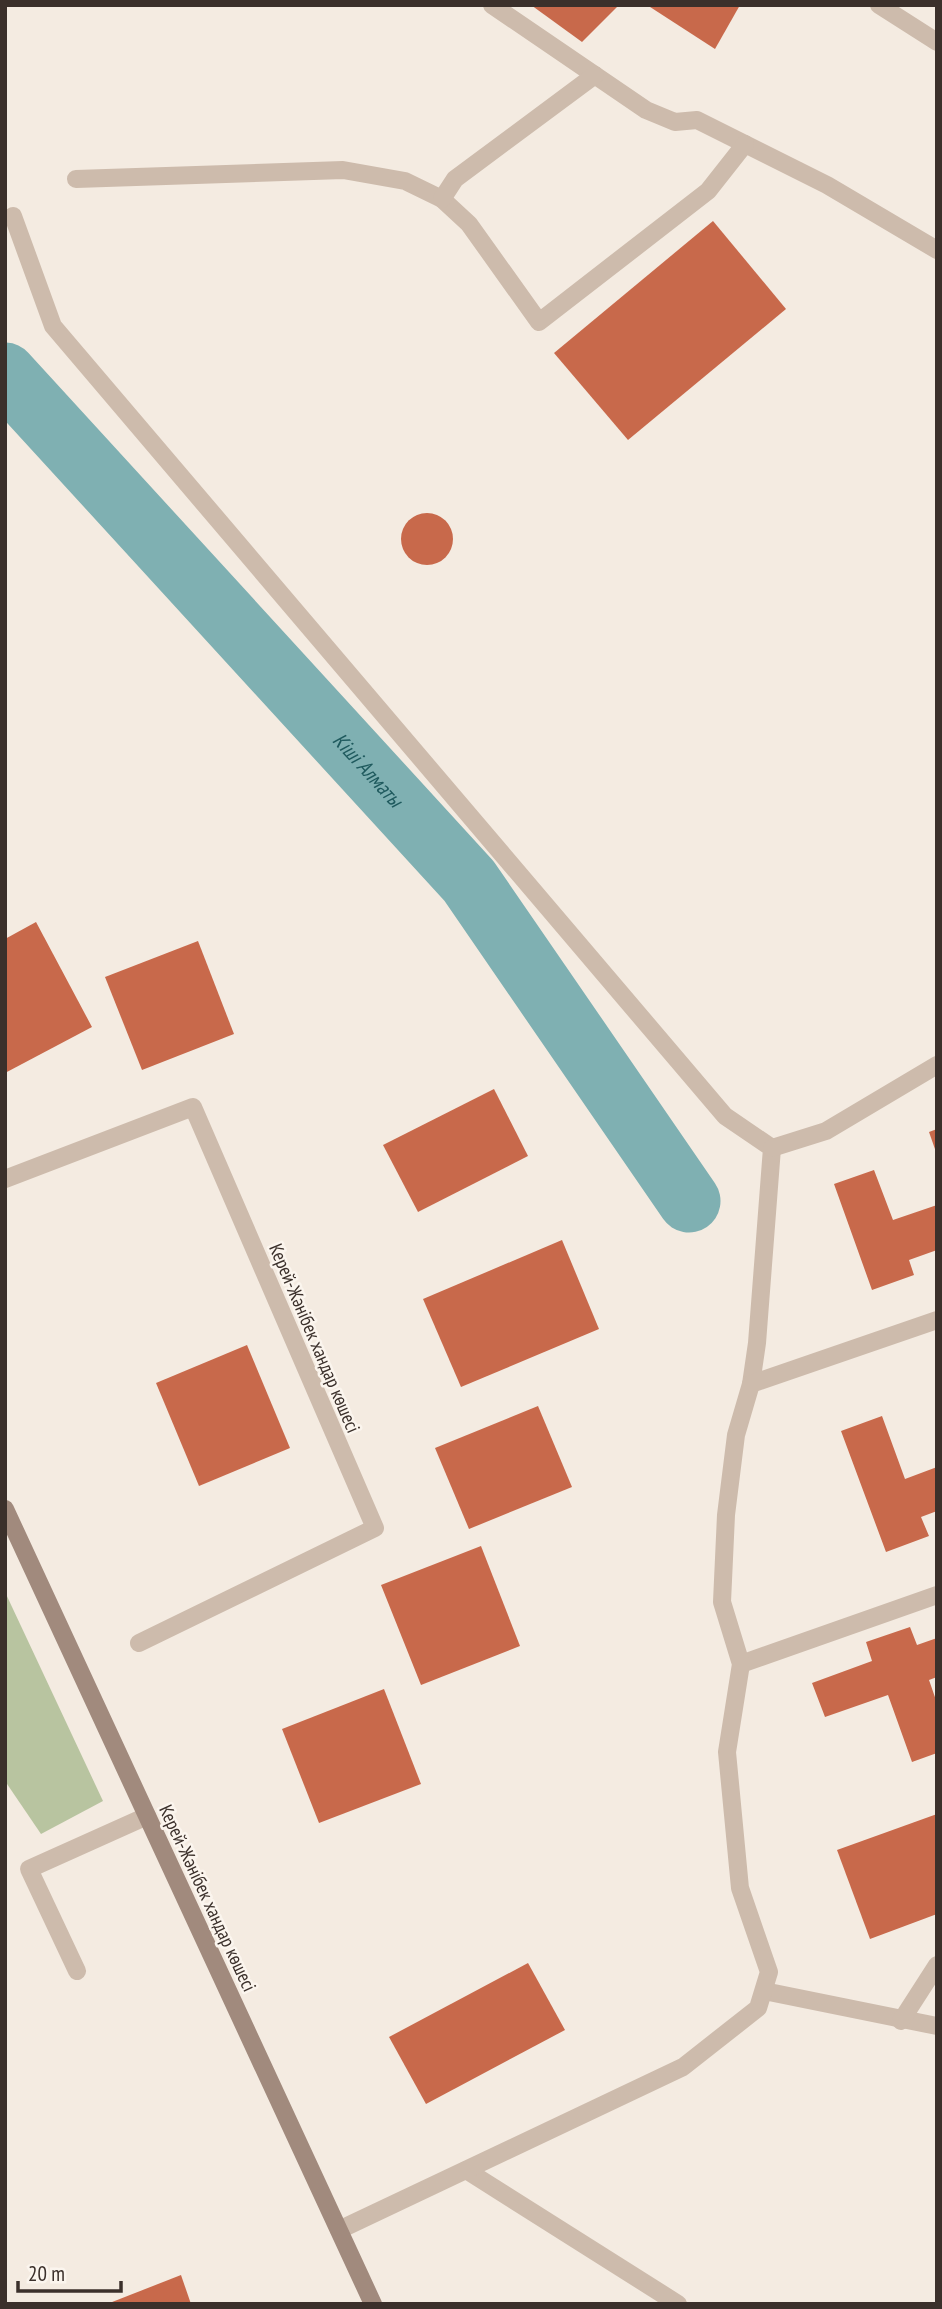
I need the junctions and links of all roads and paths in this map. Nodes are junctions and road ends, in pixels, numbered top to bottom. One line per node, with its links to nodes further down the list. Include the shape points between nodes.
1 (492, 5): 4 (lane)
2 (879, 5): 3 (lane)
3 (937, 42)
4 (595, 75): 5 (lane, via 646,110 675,121 697,120); 7 (lane, via 455,178)
5 (745, 144): 7 (lane, via 708,191 539,322 469,224); 9 (lane, via 827,185)
6 (76, 179): 7 (lane, via 343,170 405,181)
7 (442, 199)
8 (13, 216): 11 (lane, via 53,326 725,1116)
9 (937, 250)
10 (937, 1065): 11 (lane, via 827,1131)
11 (772, 1148): 14 (lane)
12 (5, 1180): 17 (lane, Керей-Жәнібек хандар көшесі, via 193,1108 375,1528)
13 (937, 1320): 14 (lane)
14 (751, 1384): 18 (lane, via 736,1435 722,1602)
15 (5, 1509): 19 (main road, Керей-Жәнібек хандар көшесі)
16 (937, 1595): 18 (lane)
17 (139, 1643)
18 (741, 1664): 22 (lane, via 727,1752 740,1888 769,1972)
19 (147, 1816): 21 (lane, via 29,1869); 26 (main road, Керей-Жәнібек хандар көшесі)
20 (937, 1965): 23 (lane)
21 (77, 1971)
22 (764, 1991): 23 (lane); 25 (lane, via 758,2008 683,2067)
23 (901, 2021): 24 (lane)
24 (937, 2026)
25 (466, 2170): 26 (lane); 28 (lane)
26 (339, 2230): 27 (main road, Керей-Жәнібек хандар көшесі)
27 (373, 2304)
28 (678, 2304)

